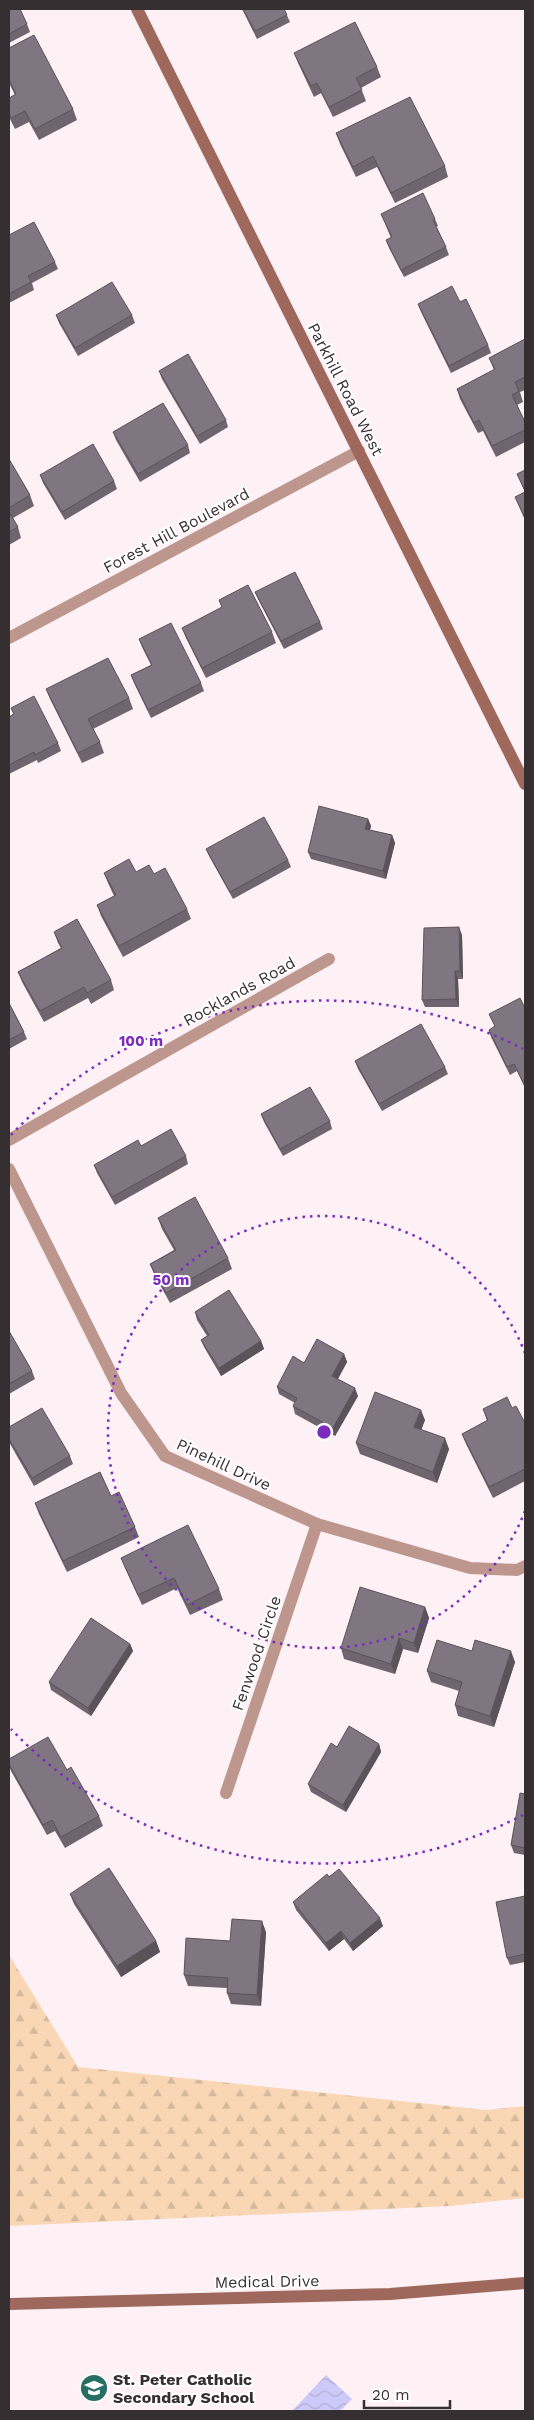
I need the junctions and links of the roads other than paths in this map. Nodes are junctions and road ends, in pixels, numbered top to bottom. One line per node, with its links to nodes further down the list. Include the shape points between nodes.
1 (137, 9): 2 (main road, Parkhill Road West)
2 (359, 450): 3 (street, Forest Hill Boulevard); 4 (main road, Parkhill Road West)
3 (9, 638)
4 (525, 784)
5 (329, 959): 6 (street, Rocklands Road)
6 (9, 1140)
7 (9, 1169): 8 (street, Pinehill Drive, via 120,1393 165,1456)
8 (317, 1524): 9 (street, Pinehill Drive, via 470,1568 517,1570); 10 (street, Fenwood Circle)
9 (525, 1566)
10 (226, 1793)
11 (525, 2283): 12 (main road, Medical Drive, via 390,2294)
12 (9, 2304)

